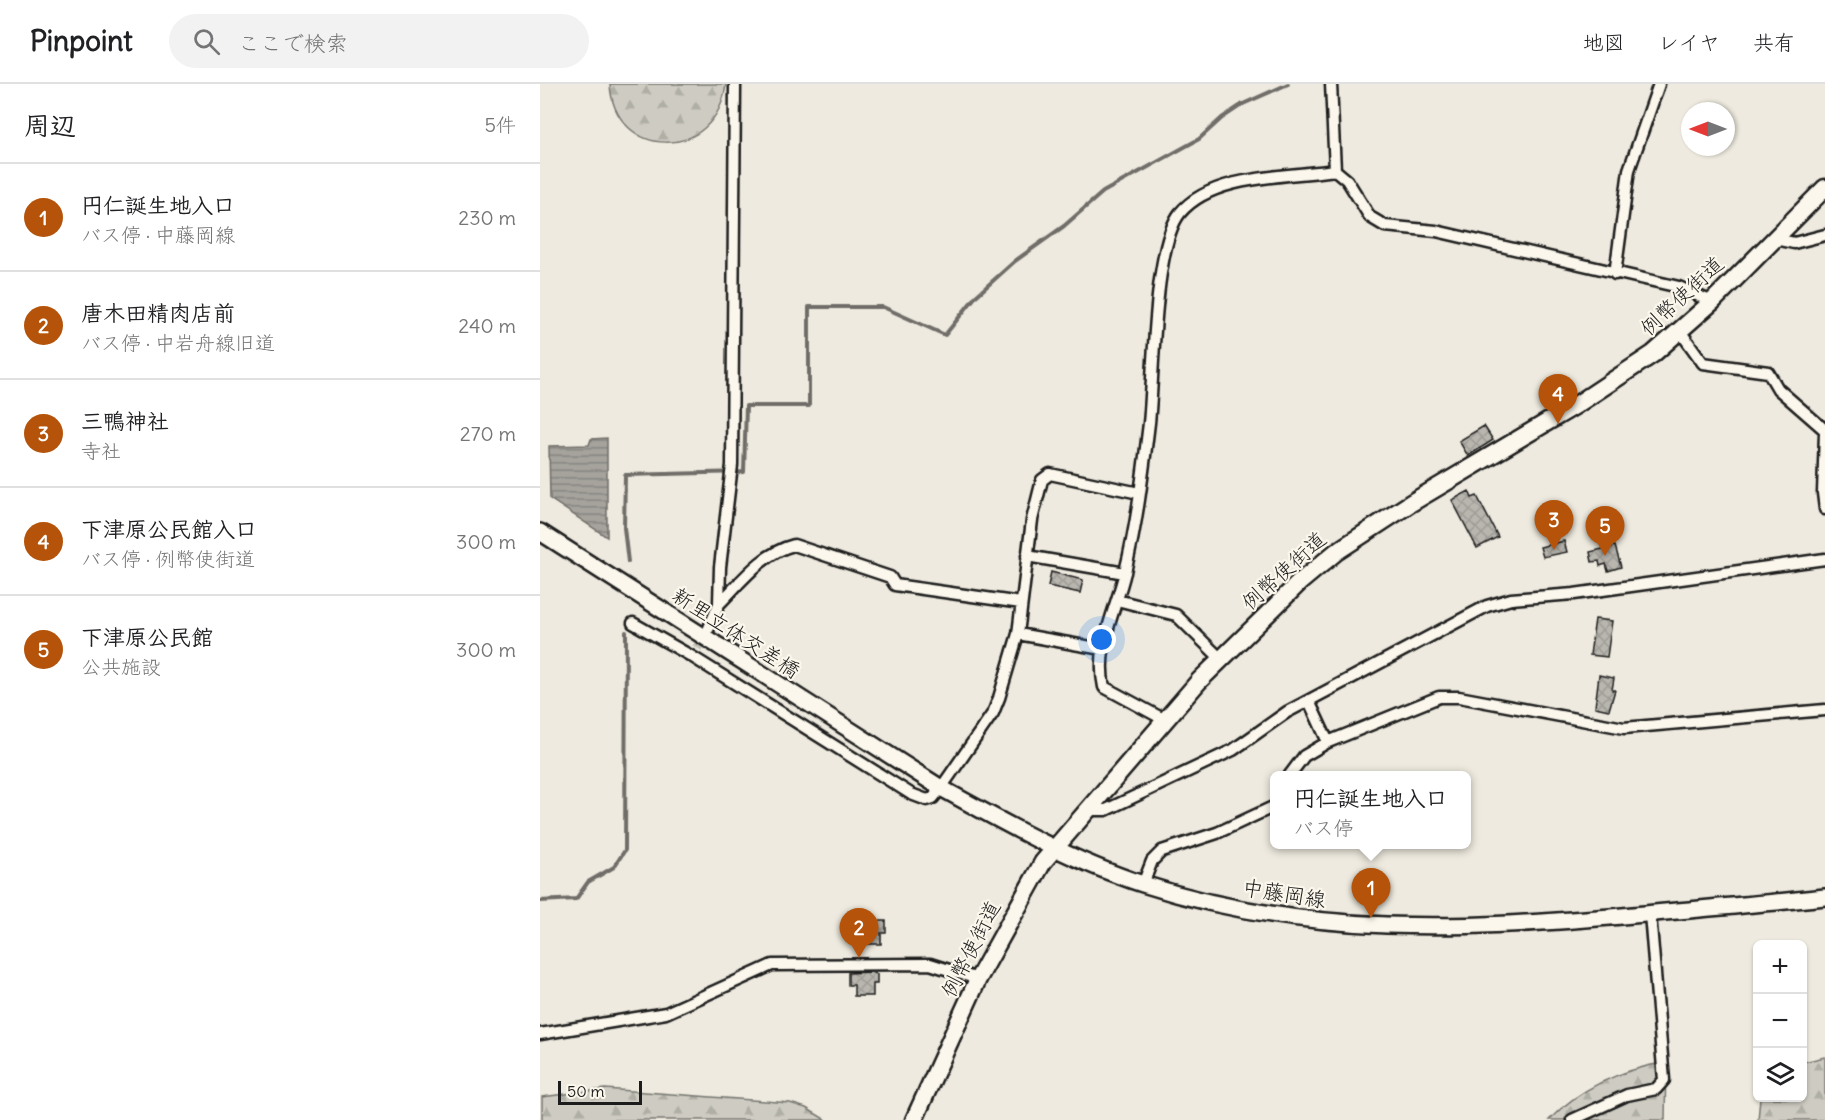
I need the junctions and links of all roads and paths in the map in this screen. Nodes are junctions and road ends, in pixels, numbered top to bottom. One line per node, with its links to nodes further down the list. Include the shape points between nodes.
1 (735, 84): 21 (street, via 732,465)
2 (1331, 84): 4 (street)
3 (1659, 84): 8 (street, via 1629,170)
4 (1335, 170): 8 (street, via 1347,180 1378,223 1436,231); 12 (street, via 1240,182 1208,193 1180,213 1167,248)
5 (1825, 188): 7 (main road, 例幣使街道)
6 (1825, 235): 7 (street, via 1794,243)
7 (1775, 239): 9 (main road, 例幣使街道)
8 (1615, 274): 9 (street, via 1679,287)
9 (1712, 302): 10 (main road, 例幣使街道)
10 (1680, 331): 11 (street, via 1703,363 1768,372 1779,390); 26 (main road, 例幣使街道, via 1629,372 1336,552)
11 (1825, 431): 13 (street)
12 (1139, 493): 16 (street, via 1047,475 1037,496); 18 (street)
13 (1824, 493): 14 (street)
14 (1825, 509)
15 (541, 532): 31 (main road, 新里立体交差橋)
16 (1027, 556): 18 (street); 20 (street)
17 (1825, 559): 27 (street, via 1574,594 1511,599 1487,606)
18 (1125, 573): 19 (street)
19 (1117, 600): 25 (street); 26 (street, via 1176,615)
20 (1021, 603): 21 (street, via 895,585 890,577 794,545 767,556); 24 (street)
21 (718, 604): 23 (street)
22 (633, 623): 33 (street, via 694,652 911,794 927,800)
23 (709, 628)
24 (1018, 634): 25 (street); 33 (street, via 993,713)
25 (1102, 649): 29 (street, via 1104,687)
26 (1221, 659): 29 (main road, 例幣使街道)
27 (1309, 701): 30 (street); 35 (street, via 1233,750 1106,810)
28 (1825, 710): 30 (street, via 1624,728 1439,697)
29 (1165, 720): 35 (main road, 例幣使街道)
30 (1328, 742): 32 (street, via 1304,756)
31 (910, 769): 33 (main road, 中藤岡線)
32 (1293, 771)
33 (941, 788): 36 (main road, 中藤岡線)
34 (1270, 808): 37 (street, via 1216,833 1162,851 1152,861)
35 (1086, 810): 36 (main road, 例幣使街道)
36 (1054, 847): 37 (main road, 中藤岡線); 40 (main road, 例幣使街道)
37 (1143, 884): 39 (main road, 中藤岡線, via 1257,914 1373,926 1467,927)
38 (1825, 897): 39 (main road, 中藤岡線)
39 (1650, 914): 43 (street, via 1664,1080 1656,1089 1627,1095)
40 (978, 979): 41 (street, via 930,964 772,965 666,1013); 42 (main road, 例幣使街道)
41 (540, 1034)
42 (914, 1120)
43 (1572, 1120)

